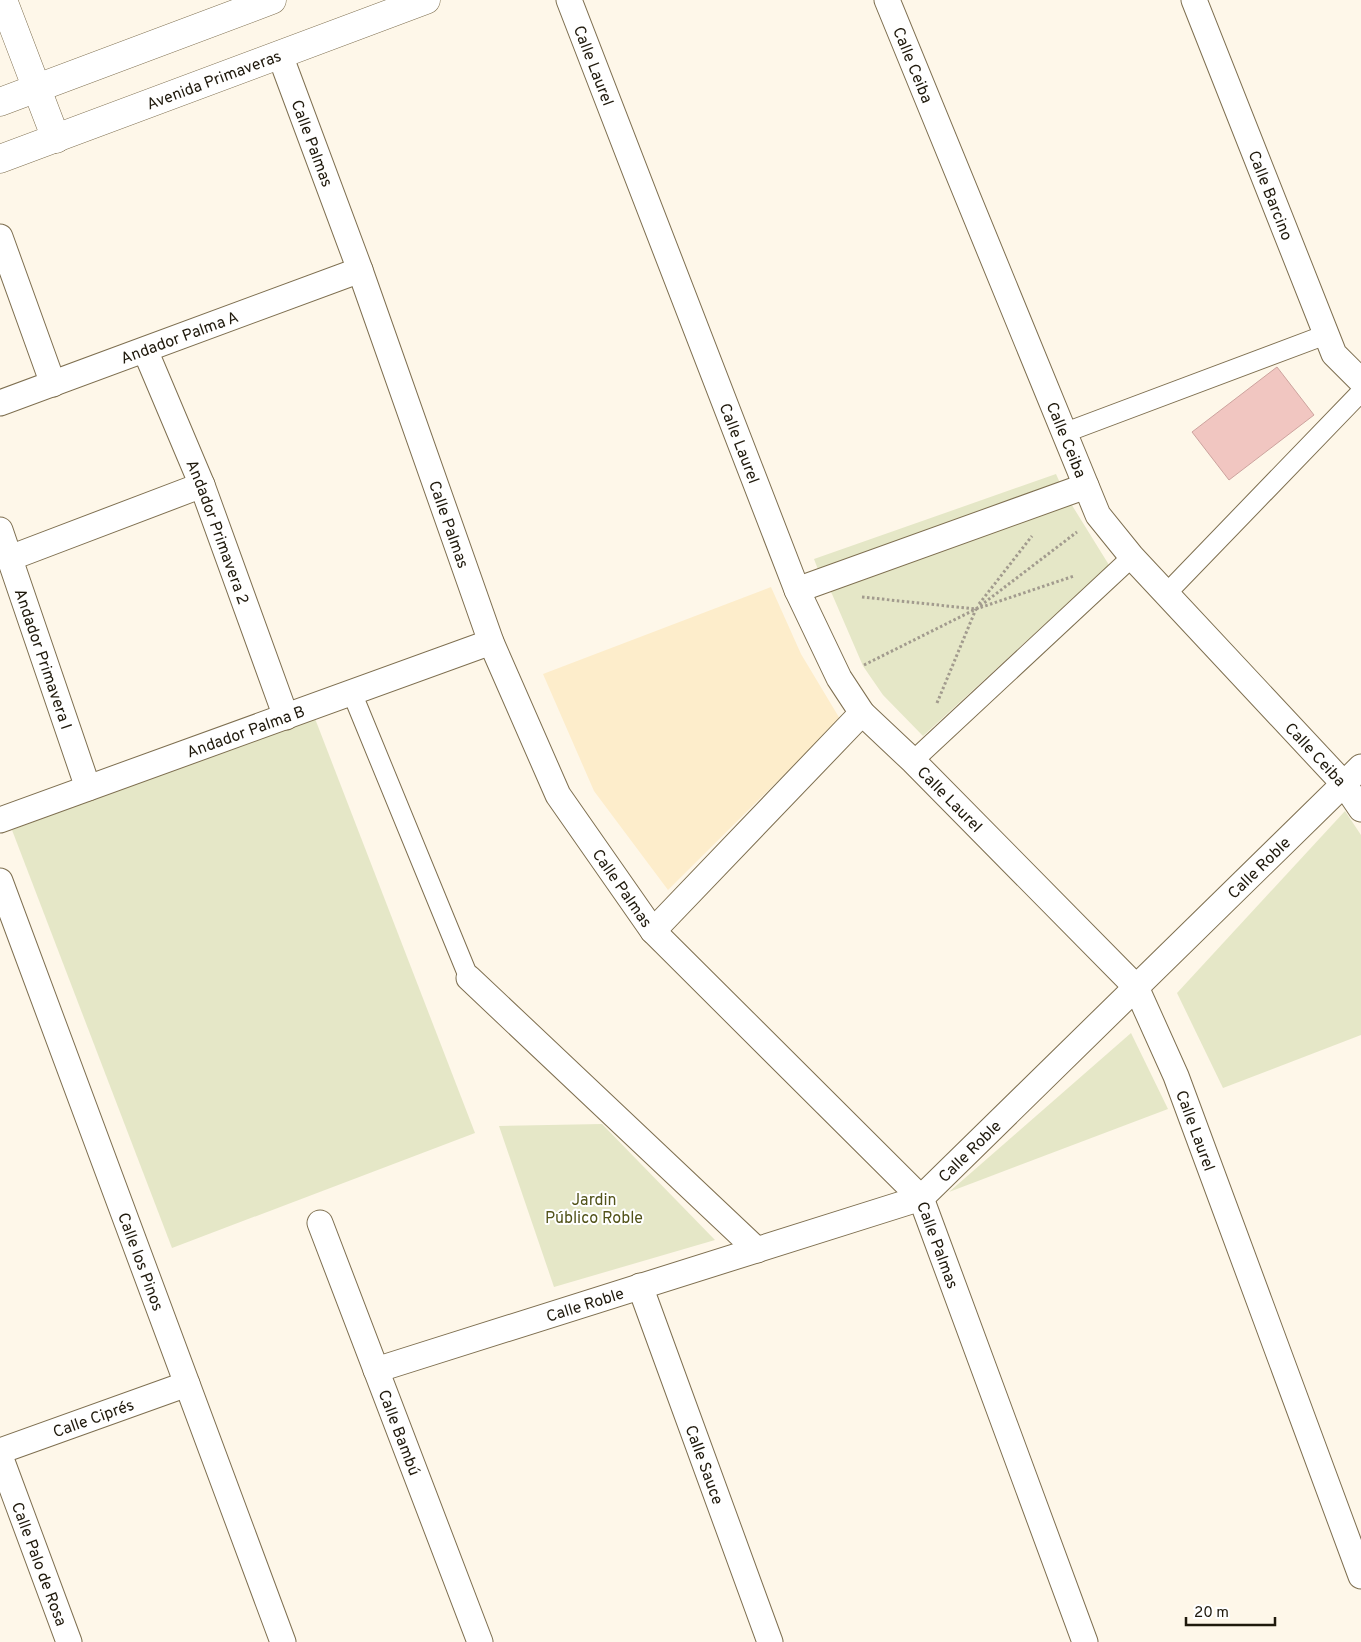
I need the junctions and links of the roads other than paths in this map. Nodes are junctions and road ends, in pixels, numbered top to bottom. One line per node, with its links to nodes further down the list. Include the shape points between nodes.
1 (3, 0): 8 (street)
2 (272, 0): 8 (street)
3 (426, 0): 7 (street, Avenida Primaveras)
4 (569, 0): 26 (street, Calle Laurel)
5 (887, 0): 20 (street, Calle Ceiba)
6 (1194, 0): 14 (street, Calle Barcino)
7 (280, 56): 10 (street, Avenida Primaveras); 13 (street, Calle Palmas)
8 (37, 89): 9 (street); 10 (street)
9 (0, 102)
10 (56, 139): 11 (street, Avenida Primaveras)
11 (0, 159)
12 (0, 237): 17 (street)
13 (360, 270): 15 (street, Andador Palma A); 28 (street, Calle Palmas)
14 (1326, 334): 16 (street, Calle Barcino, via 1334,354); 20 (street)
15 (145, 350): 17 (street, Andador Palma A); 21 (street, Andador Primavera 2)
16 (1361, 381)
17 (53, 384): 19 (street, Andador Palma A)
18 (1361, 392): 27 (street)
19 (0, 403)
20 (1064, 433): 22 (street, Calle Ceiba)
21 (202, 485): 25 (street); 31 (street, Andador Primavera 2)
22 (1086, 486): 24 (street, Calle Ceiba, via 1098,515); 26 (street)
23 (0, 530): 25 (street, Andador Primavera I)
24 (1132, 557): 27 (street, Calle Ceiba); 32 (street)
25 (10, 558): 34 (street, Andador Primavera I)
26 (797, 590): 30 (street, Calle Laurel, via 839,678)
27 (1166, 594): 33 (street, Calle Ceiba)
28 (491, 642): 29 (street, Andador Palma B); 39 (street, Calle Palmas, via 558,795)
29 (352, 693): 31 (street, Andador Palma B); 40 (street)
30 (862, 713): 32 (street, Calle Laurel); 39 (street)
31 (286, 717): 34 (street, Andador Palma B)
32 (913, 761): 41 (street, Calle Laurel)
33 (1353, 775): 35 (street, Calle Ceiba); 41 (street, Calle Roble)
34 (88, 788): 36 (street, Andador Palma B)
35 (1361, 809)
36 (0, 820)
37 (0, 881): 38 (street, Calle los Pinos)
38 (5, 910): 47 (street, Calle los Pinos)
39 (653, 931): 42 (street, Calle Palmas)
40 (469, 978): 44 (street)
41 (1136, 987): 42 (street, Calle Roble); 50 (street, Calle Laurel, via 1176,1076)
42 (920, 1198): 44 (street, Calle Roble); 55 (street, Calle Palmas)
43 (320, 1223): 46 (street, Calle Bambú)
44 (757, 1250): 45 (street, Calle Roble)
45 (640, 1286): 46 (street, Calle Roble); 54 (street, Calle Sauce)
46 (376, 1370): 53 (street, Calle Bambú)
47 (187, 1384): 48 (street, Calle Ciprés); 52 (street, Calle los Pinos)
48 (0, 1451)
49 (0, 1456): 51 (street, Calle Palo de Rosa)
50 (1361, 1576)
51 (69, 1642)
52 (283, 1642)
53 (480, 1642)
54 (770, 1642)
55 (1085, 1642)

